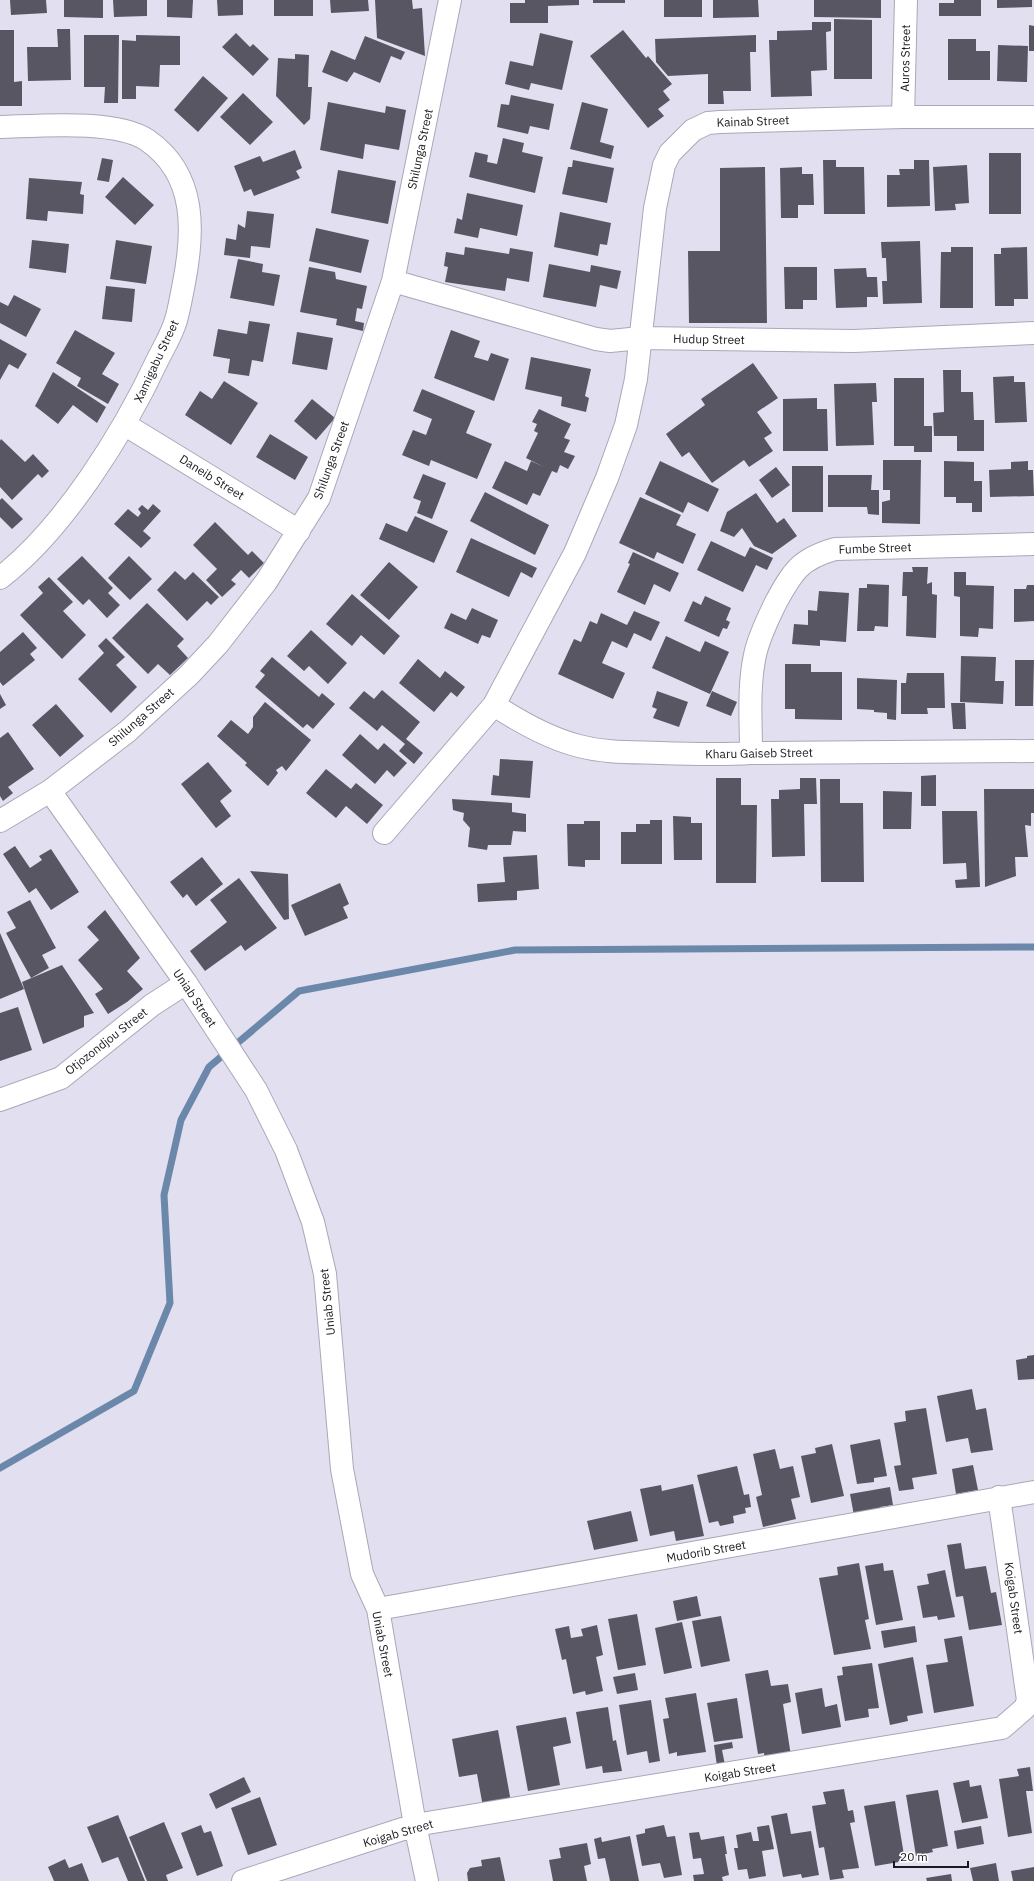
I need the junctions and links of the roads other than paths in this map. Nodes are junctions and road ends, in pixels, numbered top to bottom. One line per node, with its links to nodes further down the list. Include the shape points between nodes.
1 (450, 0): 6 (street, Shilunga Street)
2 (906, 0): 3 (street, Auros Street)
3 (903, 117): 4 (street, Kainab Street); 8 (street, Kainab Street, via 720,122 708,123 693,130 670,153 664,165 656,208)
4 (1034, 117)
5 (0, 127): 9 (street, Xamigabu Street, via 70,125 122,131 146,140 162,154 182,183 191,220 187,270 176,320 152,373)
6 (392, 281): 8 (street, Hudup Street, via 596,339 610,341); 10 (street, Shilunga Street, via 319,498)
7 (1034, 333): 8 (street, Hudup Street, via 854,341)
8 (641, 338): 13 (street, Kainab Street, via 636,379 626,424 607,478 575,553)
9 (124, 424): 10 (street, Daneib Street); 12 (street, Xamigabu Street, via 57,520 25,556)
10 (299, 531): 16 (street, Shilunga Street, via 261,588 218,644 189,675 128,731)
11 (1034, 544): 15 (street, Fumbe Street, via 835,549 812,557 799,567 786,584 761,634 752,676)
12 (0, 578)
13 (494, 705): 15 (street, Kharu Gaiseb Street, via 520,722 548,735 578,746 609,752 725,755); 18 (street, Kainab Street)
14 (1034, 750): 15 (street, Kharu Gaiseb Street)
15 (751, 753)
16 (50, 791): 17 (street, Shilunga Street); 19 (street, Uniab Street)
17 (0, 820)
18 (384, 833)
19 (186, 983): 20 (street, Otjozondjou Street, via 152,1005 61,1078); 23 (street, Uniab Street, via 256,1090 286,1150 314,1222 325,1274 342,1469 362,1574)
20 (0, 1100)
21 (1034, 1492): 22 (street, Mudorib Street)
22 (1000, 1497): 23 (street, Mudorib Street); 24 (street, Koigab Street, via 1028,1700 1025,1708 1002,1728)
23 (378, 1610): 24 (street, Uniab Street)
24 (415, 1825): 25 (street, Koigab Street); 26 (street, Uniab Street)
25 (243, 1881)
26 (427, 1881)

